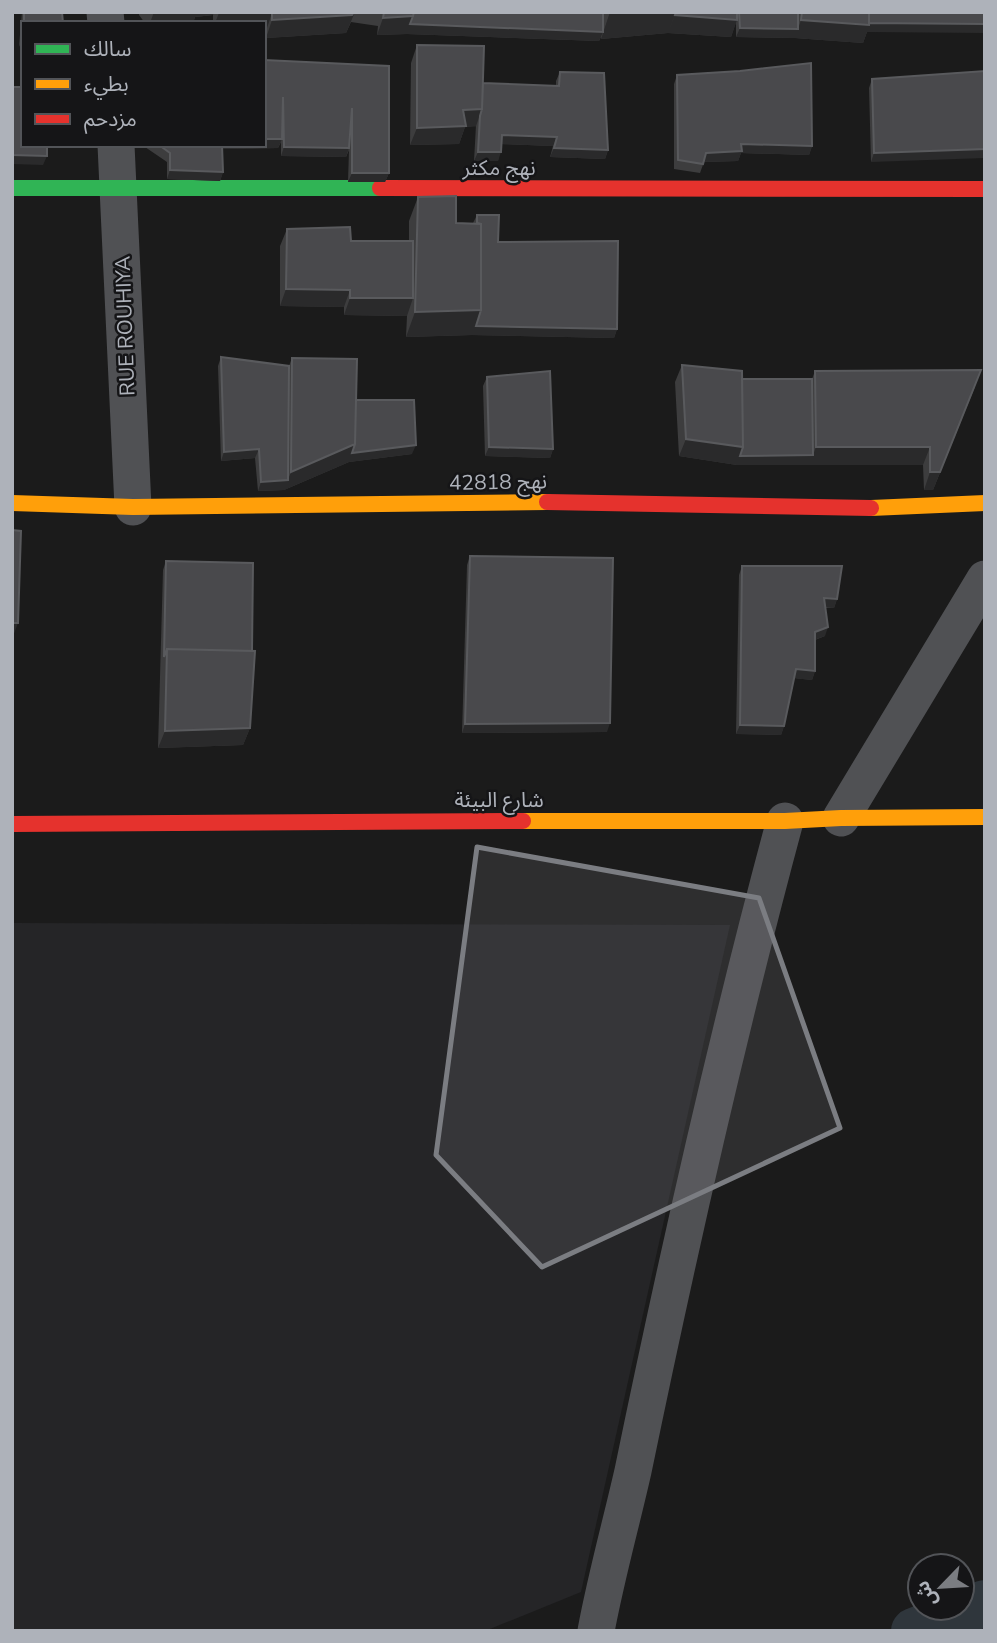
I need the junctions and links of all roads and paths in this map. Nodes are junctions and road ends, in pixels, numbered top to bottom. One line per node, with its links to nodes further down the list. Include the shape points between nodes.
1 (116, 147): 3 (street, RUE ROUHIYA)
2 (12, 188): 3 (street, نهج مكثر)
3 (120, 188): 4 (street, نهج مكثر); 7 (street, RUE ROUHIYA)
4 (985, 188)
5 (12, 503): 7 (street, نهج 42818)
6 (985, 503): 7 (street, نهج 42818, via 867,508 580,502)
7 (133, 508)
8 (985, 579): 10 (street)
9 (985, 817): 10 (street, شارع البيئة)
10 (841, 818): 11 (street, شارع البيئة)
11 (785, 821): 12 (street, شارع البيئة); 13 (street, via 708,1122)
12 (12, 824)
13 (596, 1631)

